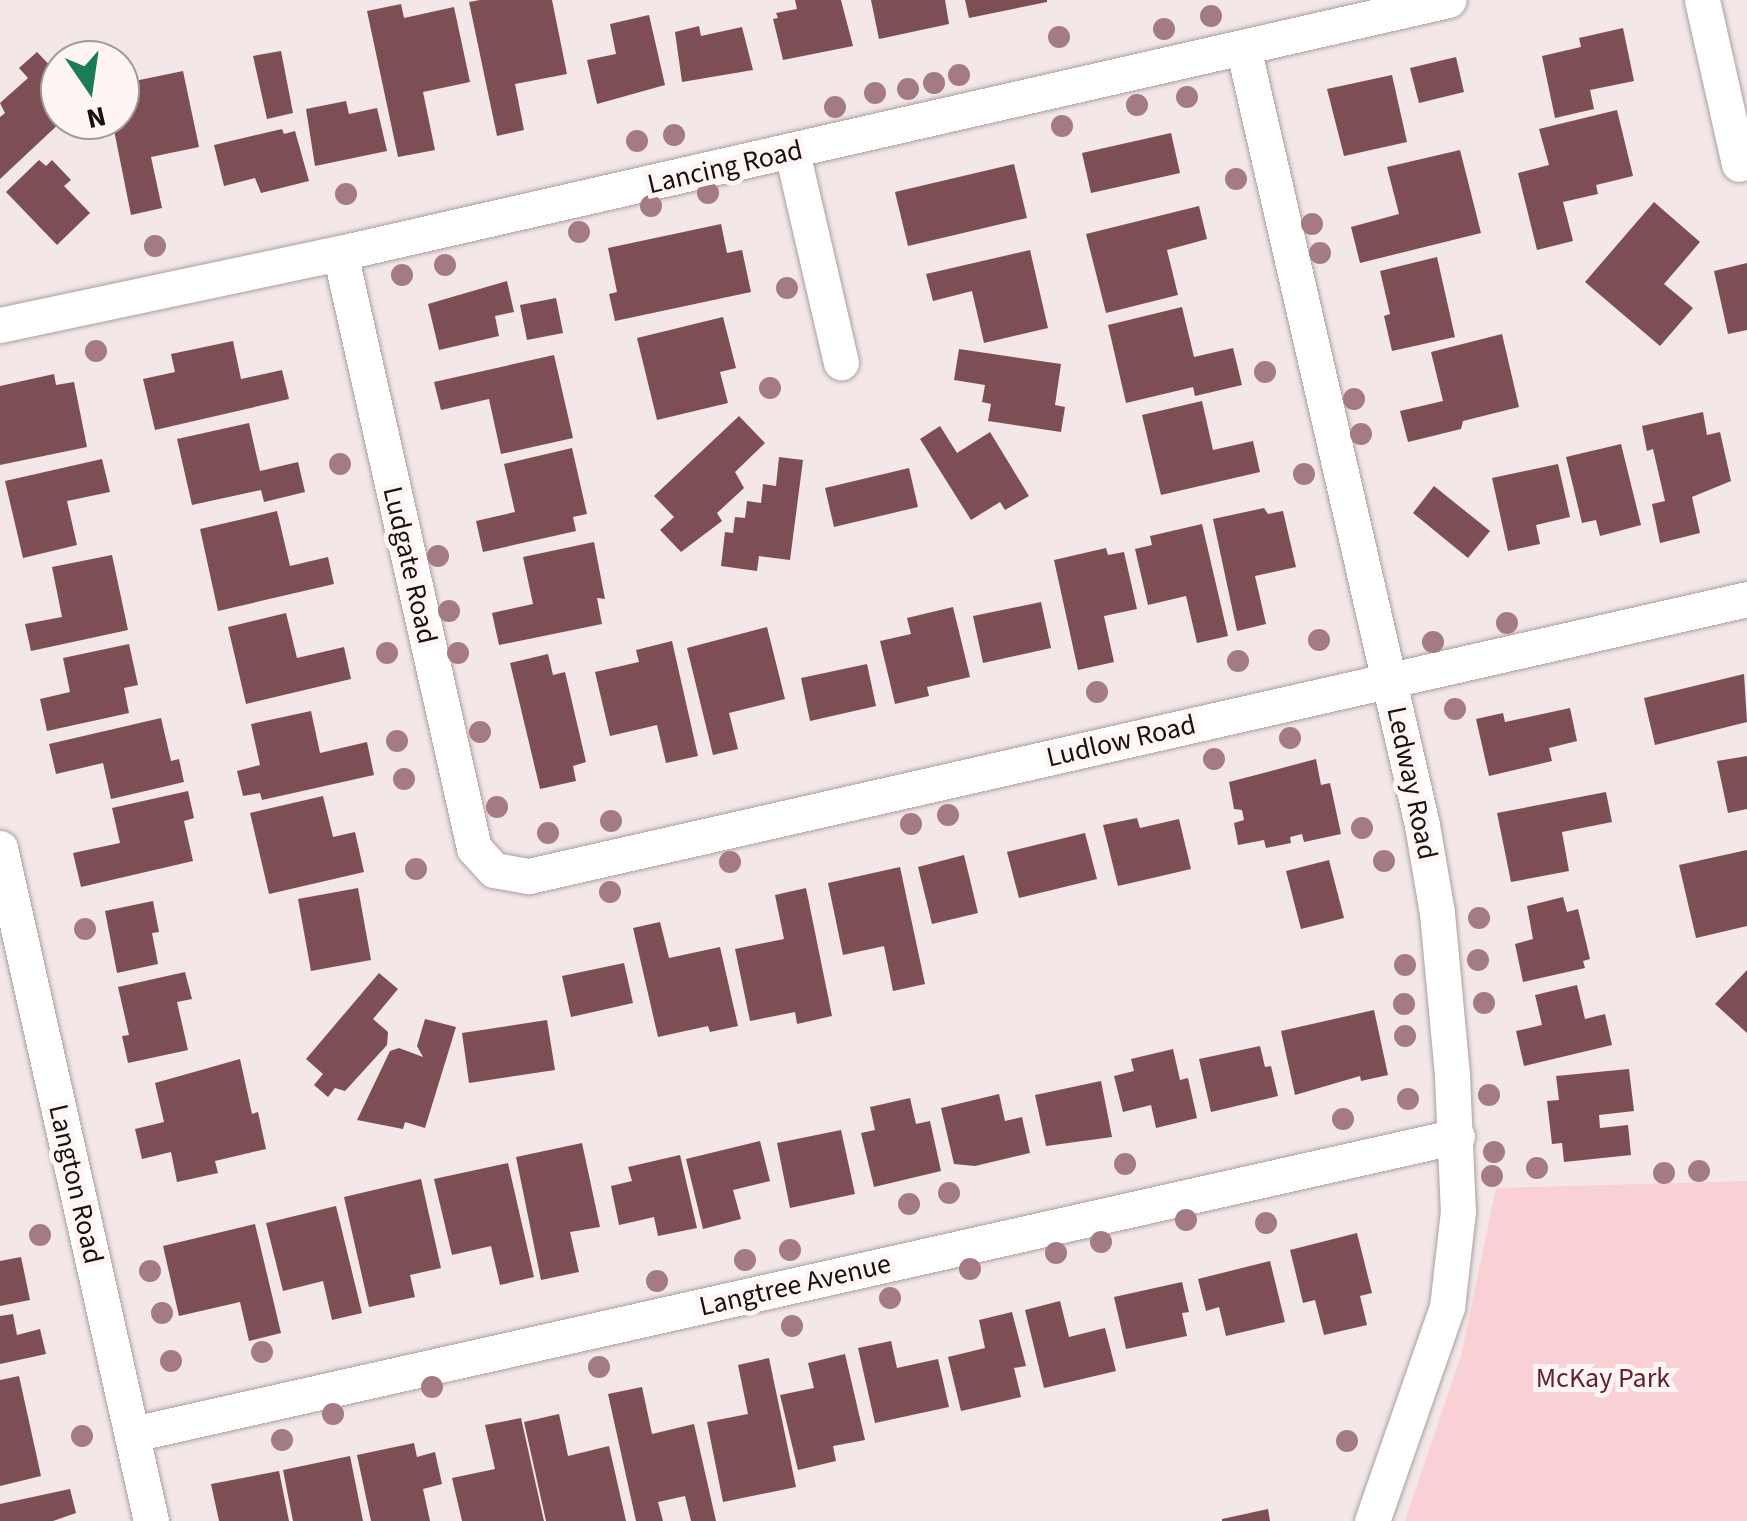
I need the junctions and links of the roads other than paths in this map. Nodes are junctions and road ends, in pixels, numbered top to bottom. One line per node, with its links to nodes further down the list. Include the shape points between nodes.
1 (1448, 0): 3 (street, Lancing Road)
2 (1702, 0): 5 (street)
3 (1242, 46): 4 (street, Lancing Road); 10 (street, Ledway Road)
4 (792, 152): 6 (street, Lancing Road); 8 (street)
5 (1738, 164)
6 (340, 253): 7 (street, Lancing Road); 12 (street, Ludgate Road, via 474,848)
7 (0, 325)
8 (841, 362)
9 (1747, 599): 10 (street, Ludlow Road)
10 (1390, 680): 12 (street, Ludlow Road, via 529,876); 13 (street, Ledway Road, via 1437,913)
11 (0, 848): 14 (street, Langton Road)
12 (494, 870)
13 (1457, 1136): 14 (street, Langtree Avenue); 16 (street, Ledway Road, via 1458,1211 1447,1307)
14 (133, 1434): 15 (street, Langton Road)
15 (151, 1521)
16 (1372, 1521)

